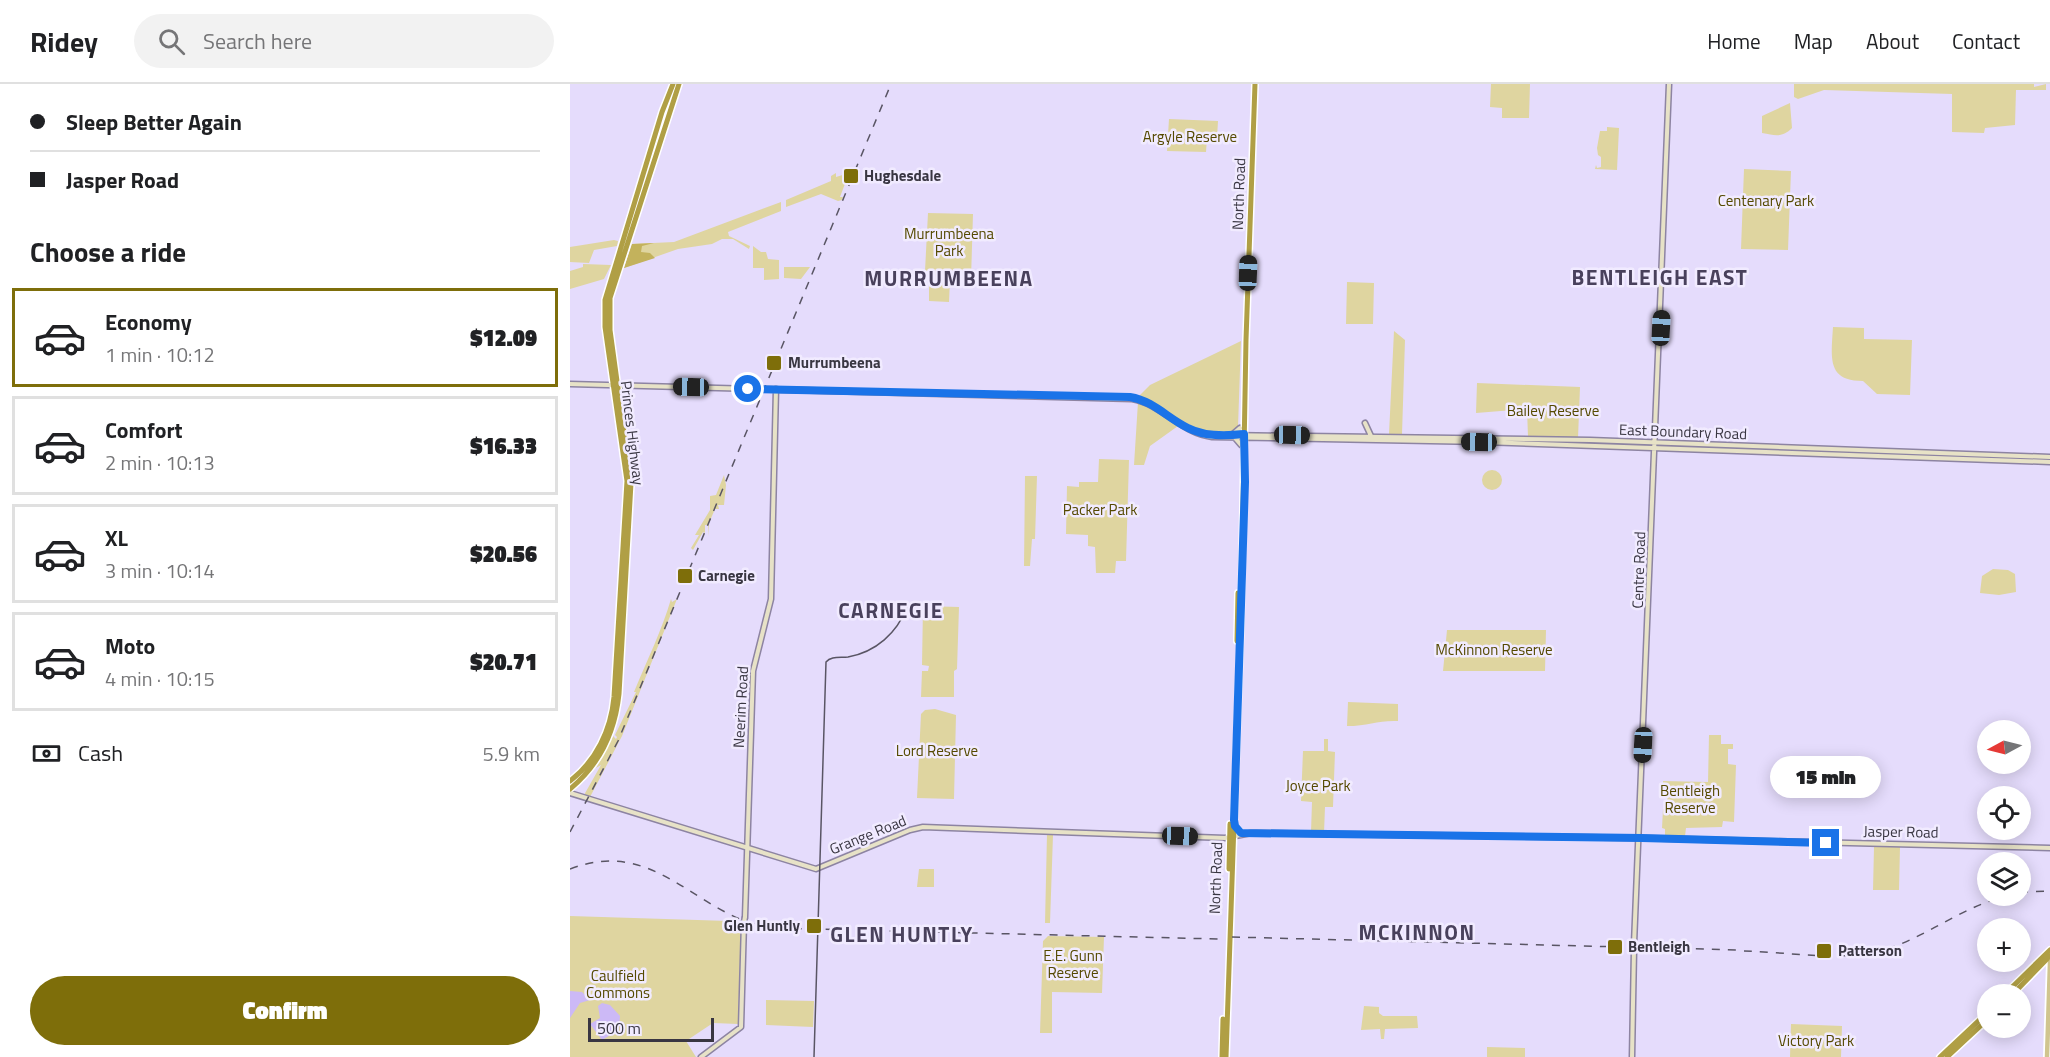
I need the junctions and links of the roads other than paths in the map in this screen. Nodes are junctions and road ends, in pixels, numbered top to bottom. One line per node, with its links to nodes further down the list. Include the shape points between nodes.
1 (673, 84): 5 (highway, Princes Highway)
2 (679, 84): 6 (highway, Princes Highway)
3 (1255, 84): 14 (highway, North Road)
4 (1669, 84): 17 (main road, Centre Road)
5 (662, 111): 6 (highway, Princes Highway); 6 (highway, via 656,114)
6 (661, 126): 8 (highway, Princes Highway, via 660,140 610,294 609,324); 8 (highway, Princes Highway, via 606,294 605,321)
7 (570, 384): 8 (main road)
8 (618, 385): 9 (main road); 25 (highway, Princes Highway)
9 (776, 389): 14 (main road, via 1135,399 1193,432); 39 (main road, Neerim Road, via 771,597 753,671)
10 (1365, 423): 13 (main road)
11 (1365, 430): 12 (main road)
12 (1352, 435): 13 (main road, East Boundary Road); 14 (main road, East Boundary Road)
13 (1371, 436): 15 (main road, East Boundary Road)
14 (1240, 437): 15 (main road, East Boundary Road); 32 (highway, North Road, via 1243,516)
15 (1443, 439): 16 (main road, East Boundary Road); 19 (main road, East Boundary Road)
16 (1627, 442): 17 (main road, East Boundary Road); 19 (main road)
17 (1656, 445): 18 (main road, East Boundary Road); 20 (main road, East Boundary Road); 26 (main road, Centre Road)
18 (1669, 445): 21 (main road, East Boundary Road); 21 (main road, East Boundary Road)
19 (1631, 447): 20 (main road, East Boundary Road)
20 (1649, 447): 26 (main road)
21 (1741, 449): 22 (main road, East Boundary Road); 23 (main road, East Boundary Road)
22 (1838, 451): 23 (main road); 24 (main road, East Boundary Road)
23 (1847, 456): 24 (main road, East Boundary Road)
24 (1957, 457): 27 (main road, East Boundary Road)
25 (627, 460): 28 (highway, Princes Highway, via 632,486); 31 (highway, Princes Highway)
26 (1655, 460): 38 (main road, Centre Road)
27 (2050, 460)
28 (626, 574): 30 (highway); 33 (highway, Princes Highway, via 615,719 598,757)
29 (617, 596): 31 (highway)
30 (629, 596)
31 (620, 616): 33 (highway, Princes Highway, via 610,720)
32 (1238, 648): 34 (highway, North Road); 37 (highway, North Road)
33 (572, 791): 39 (main road, Grange Road)
34 (1234, 824): 35 (highway); 37 (highway, North Road)
35 (1241, 833): 36 (main road, Jasper Road); 37 (main road, Jasper Road)
36 (1248, 833): 37 (main road, Jasper Road); 38 (main road, Jasper Road)
37 (1232, 836): 39 (main road, Grange Road, via 920,828 818,869); 53 (highway, North Road)
38 (1639, 838): 40 (main road, Jasper Road); 54 (main road, Centre Road, bridge)
39 (747, 848): 52 (main road, Neerim Road, via 741,1027)
40 (2050, 848)
41 (2050, 945): 45 (highway)
42 (2050, 950): 45 (highway)
43 (2050, 956): 47 (highway)
44 (2050, 962): 48 (main road)
45 (2035, 965): 46 (highway)
46 (2015, 984)
47 (2023, 984)
48 (2050, 986): 49 (main road)
49 (2049, 1011): 57 (main road)
50 (1977, 1022): 55 (highway)
51 (1977, 1028): 56 (highway)
52 (700, 1057)
53 (1224, 1057)
54 (1632, 1057)
55 (1940, 1057)
56 (1947, 1057)
57 (2047, 1057)

